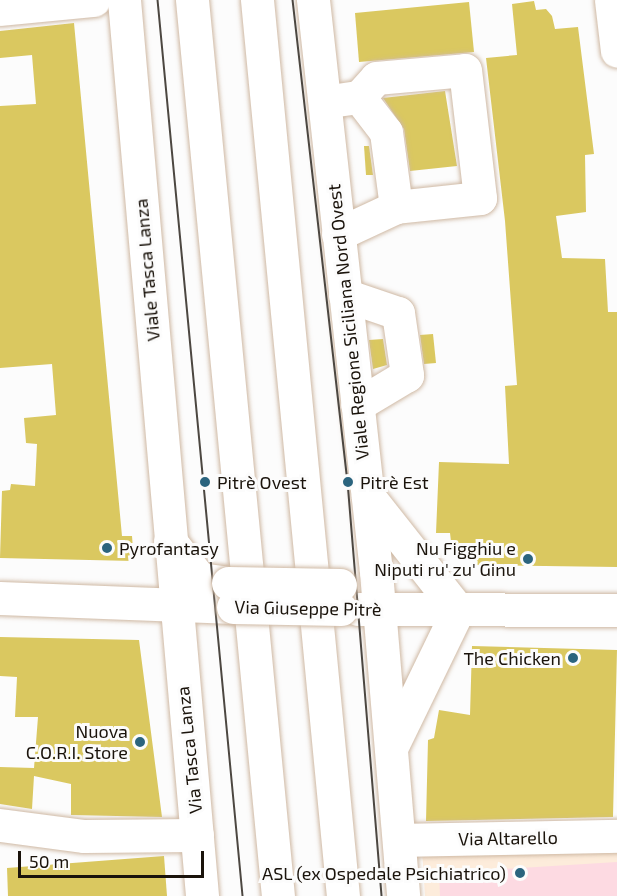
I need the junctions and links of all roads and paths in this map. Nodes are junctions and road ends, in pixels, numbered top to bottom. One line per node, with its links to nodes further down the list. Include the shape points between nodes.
1 (94, 0): 7 (street)
2 (124, 0): 16 (street, Viale Tasca Lanza)
3 (192, 0): 31 (street)
4 (257, 0): 32 (street)
5 (313, 0): 10 (street, Viale Regione Siciliana Nord Ovest)
6 (612, 0): 8 (street)
7 (0, 9)
8 (617, 51)
9 (359, 98): 10 (street); 11 (street, via 386,132); 11 (street, via 376,78 465,70 480,198)
10 (323, 102): 12 (street, Viale Regione Siciliana Nord Ovest)
11 (396, 207): 12 (street)
12 (338, 234): 13 (street, Viale Regione Siciliana Nord Ovest)
13 (345, 295): 14 (street, Viale Regione Siciliana Nord Ovest); 14 (street, via 398,314 406,375)
14 (357, 405): 15 (street, Viale Regione Siciliana Nord Ovest)
15 (368, 496): 17 (street, Viale Regione Siciliana Nord Ovest); 23 (street)
16 (170, 541): 18 (street, Via Giuseppe Pitrè, via 200,579); 21 (street)
17 (376, 572): 19 (street, Via Giuseppe Pitrè); 22 (street, Viale Regione Siciliana Nord Ovest)
18 (231, 595): 19 (street, Via Giuseppe Pitrè, bridge); 21 (street, Via Giuseppe Pitrè)
19 (341, 597): 22 (street, Via Giuseppe Pitrè)
20 (0, 598): 21 (street, Via Giuseppe Pitrè)
21 (176, 604): 27 (street, Via Tasca Lanza)
22 (380, 609): 23 (street, Via Giuseppe Pitrè); 25 (street, Viale Regione Siciliana Nord Ovest)
23 (458, 610): 24 (street, Via Giuseppe Pitrè); 25 (street)
24 (617, 610)
25 (392, 748): 29 (street, Viale Regione Siciliana Nord Ovest)
26 (0, 825): 27 (street, via 84,836)
27 (197, 835): 30 (street, Via Tasca Lanza)
28 (617, 836): 29 (street, Via Altarello)
29 (399, 840): 33 (street, Viale Regione Siciliana Nord Ovest)
30 (202, 896)
31 (278, 896)
32 (343, 896)
33 (403, 896)

